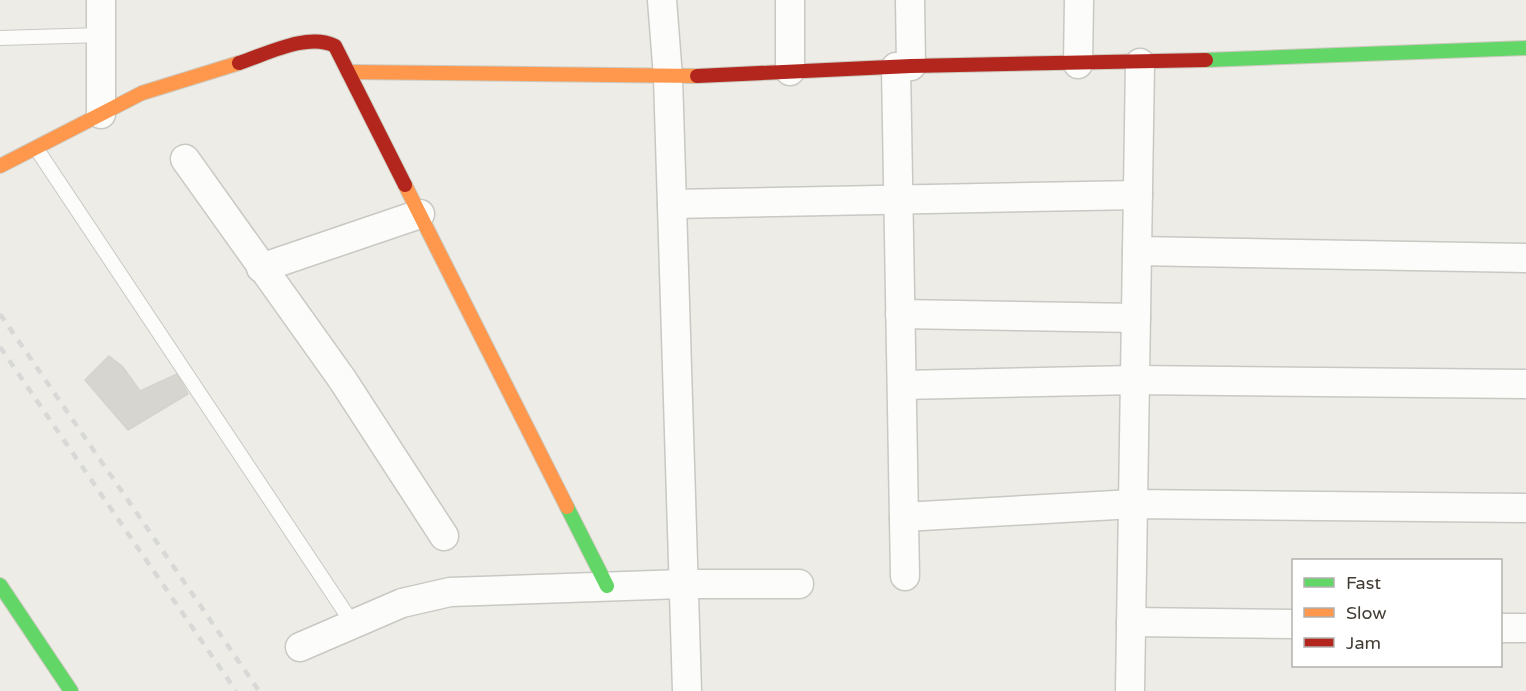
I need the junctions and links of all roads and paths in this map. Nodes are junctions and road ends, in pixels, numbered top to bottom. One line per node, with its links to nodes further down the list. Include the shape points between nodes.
1 (101, 0): 6 (street)
2 (662, 0): 14 (street)
3 (790, 0): 12 (street)
4 (910, 0): 11 (street)
5 (1079, 0): 10 (street)
6 (101, 35): 7 (lane); 15 (street)
7 (0, 38)
8 (1526, 48): 9 (street)
9 (1140, 63): 10 (street); 19 (street)
10 (1078, 64): 11 (street)
11 (903, 67): 12 (street); 20 (street)
12 (790, 71): 14 (street)
13 (348, 72): 14 (street); 15 (street, via 335,46 323,40 302,43 142,93); 22 (street)
14 (668, 76): 21 (street)
15 (101, 114): 16 (street)
16 (36, 148): 18 (street); 41 (lane)
17 (185, 159): 25 (street)
18 (0, 166)
19 (1138, 195): 20 (street); 23 (street)
20 (898, 199): 21 (street); 26 (street)
21 (672, 204): 36 (street)
22 (420, 214): 25 (street); 39 (street)
23 (1137, 250): 24 (street); 27 (street)
24 (1526, 258)
25 (261, 268): 34 (street, via 342,379)
26 (900, 314): 27 (street); 30 (street)
27 (1136, 318): 28 (street)
28 (1135, 380): 29 (street); 30 (street); 31 (street)
29 (1526, 384)
30 (902, 385): 33 (street)
31 (1132, 504): 32 (street); 33 (street); 40 (street)
32 (1526, 508)
33 (904, 517): 35 (street)
34 (444, 536)
35 (905, 576)
36 (683, 584): 37 (street); 39 (street); 47 (street)
37 (799, 584)
38 (0, 585): 46 (street)
39 (607, 586): 41 (street, via 450,592 402,603)
40 (1131, 622): 42 (street); 48 (street)
41 (353, 624): 45 (street)
42 (1292, 624)
43 (1502, 628): 44 (street)
44 (1526, 628)
45 (300, 647)
46 (70, 691)
47 (687, 691)
48 (1130, 691)

